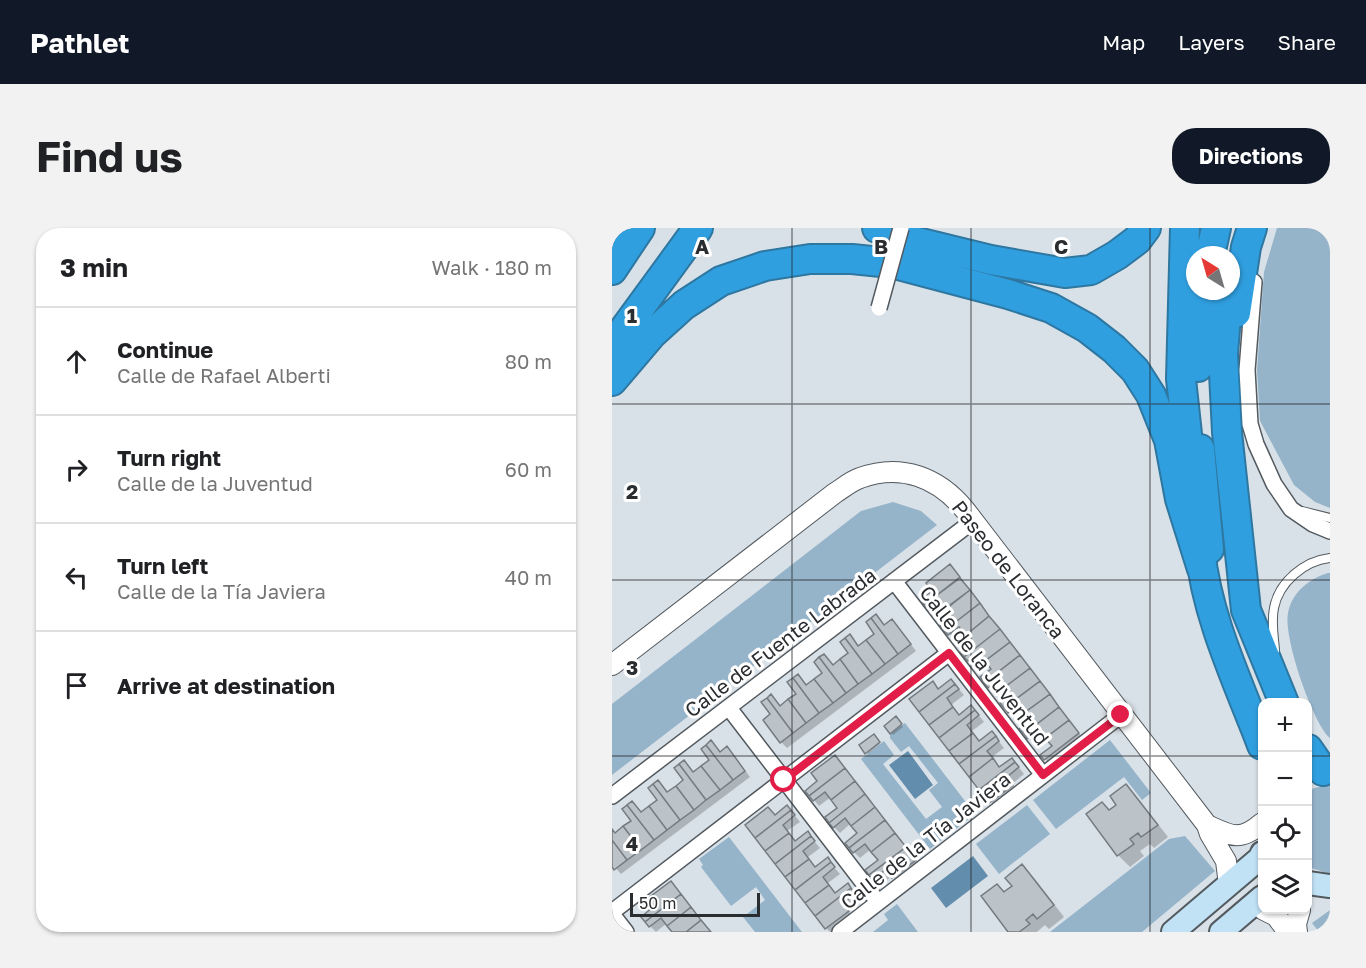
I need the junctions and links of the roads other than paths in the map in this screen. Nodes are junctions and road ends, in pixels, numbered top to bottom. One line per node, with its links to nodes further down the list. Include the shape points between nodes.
1 (640, 228): 13 (highway)
2 (698, 228): 17 (highway)
3 (877, 228): 5 (highway, via 913,242 1065,273 1091,270 1137,240)
4 (901, 228): 16 (street, bridge)
5 (1146, 228)
6 (1185, 228): 25 (highway, via 1181,379)
7 (1216, 228): 11 (highway)
8 (1238, 228): 12 (highway)
9 (1252, 228): 19 (highway, via 1236,311)
10 (1266, 228): 20 (street, via 1255,269 1247,370 1250,424 1274,484)
11 (1212, 246)
12 (1234, 246)
13 (612, 270)
14 (1205, 300): 27 (highway, via 1198,371 1200,464)
15 (1227, 300): 19 (highway, via 1223,354)
16 (879, 308)
17 (612, 346)
18 (612, 381): 25 (highway, via 652,334 684,305 721,281 765,266 810,259 891,263 1040,304 1087,328 1114,349 1135,370 1151,395 1169,440 1180,499)
19 (1227, 432): 30 (highway, via 1246,610)
20 (1291, 508): 21 (lane); 23 (street)
21 (1330, 518)
22 (973, 521): 26 (street, Calle de Fuente Labrada); 29 (street, Paseo de Loranca, via 950,493 933,482 911,474 885,472 858,478); 32 (street, Paseo de Loranca)
23 (1330, 531)
24 (1330, 558): 30 (lane, via 1300,569 1282,587 1274,608)
25 (1202, 569): 27 (highway)
26 (894, 581): 28 (street, Calle de la Juventud); 31 (street, Calle de Fuente Labrada)
27 (1217, 626): 33 (highway)
28 (949, 653): 34 (street, Calle de la Juventud); 35 (street)
29 (612, 665)
30 (1282, 698)
31 (729, 708): 35 (street); 36 (street, Calle de Fuente Labrada)
32 (1121, 715): 34 (street, Calle de la Tía Javiera); 37 (street, Paseo de Loranca)
33 (1258, 732)
34 (1043, 775): 41 (street, Calle de la Tía Javiera)
35 (784, 780): 41 (street); 43 (street)
36 (612, 796)
37 (1207, 825): 38 (street, via 1242,837); 40 (street, Paseo de Loranca, via 1226,861)
38 (1258, 826)
39 (1258, 860): 40 (main road)
40 (1229, 885): 48 (main road)
41 (878, 902): 47 (street, Calle de la Tía Javiera)
42 (1258, 907): 49 (main road)
43 (612, 913): 46 (street)
44 (1273, 914): 50 (street)
45 (1299, 914): 51 (street)
46 (626, 932)
47 (840, 932)
48 (1173, 932)
49 (1221, 932)
50 (1288, 932)
51 (1298, 932)

